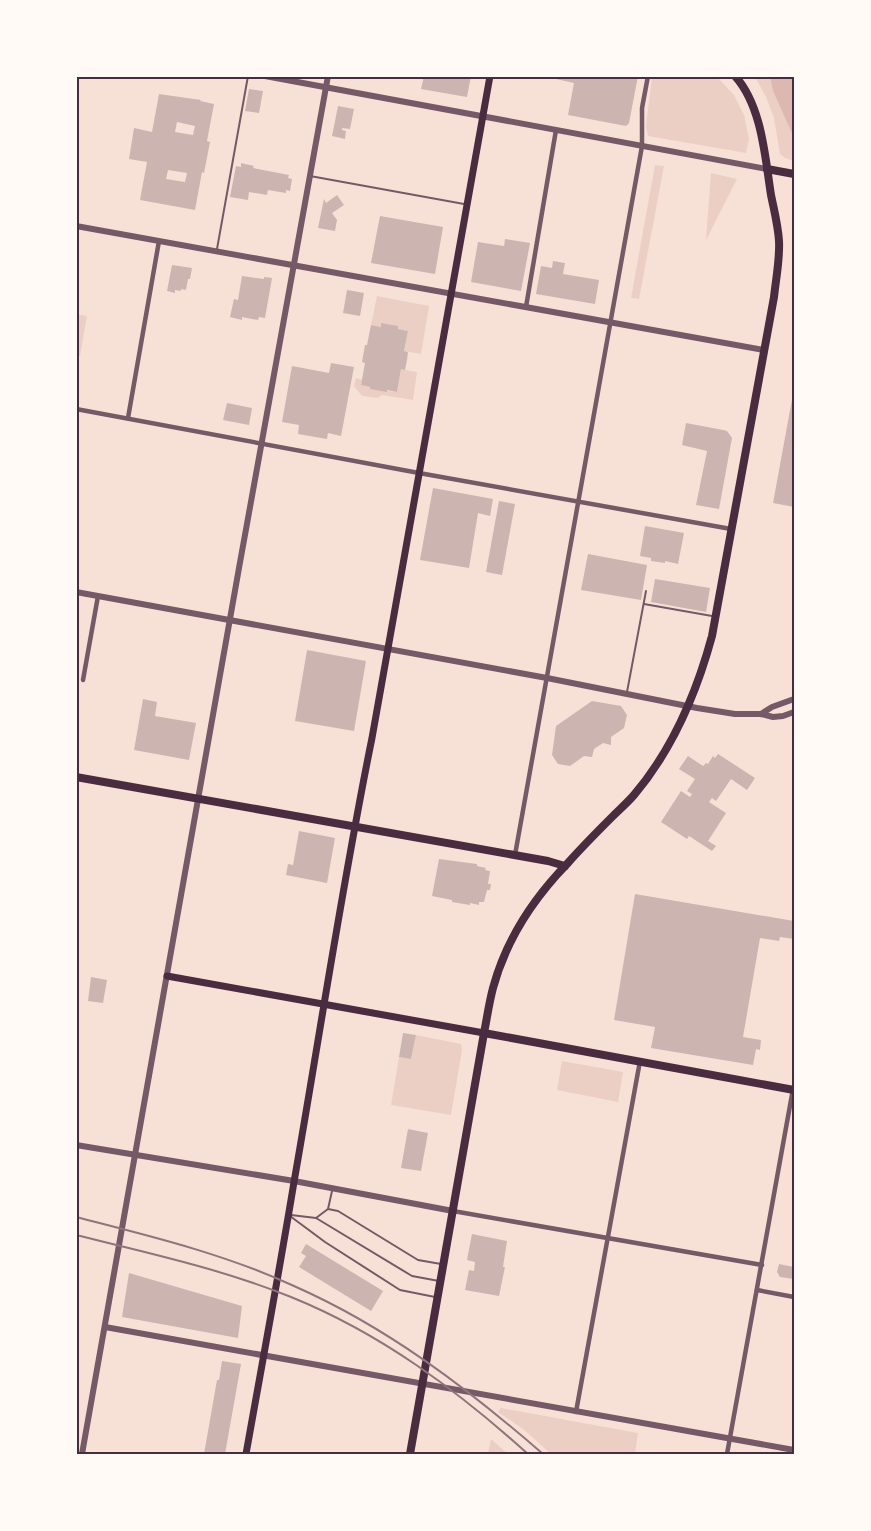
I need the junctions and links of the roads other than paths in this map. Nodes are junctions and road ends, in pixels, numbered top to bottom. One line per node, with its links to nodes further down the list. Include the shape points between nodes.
1 (248, 76): 17 (lane)
2 (265, 76): 7 (street)
3 (328, 76): 7 (street)
4 (490, 76): 8 (main road)
5 (648, 76): 10 (street, via 642,108)
6 (735, 76): 11 (main road, via 759,123)
7 (327, 87): 8 (street); 13 (street)
8 (483, 117): 9 (street); 14 (main road)
9 (556, 130): 10 (street); 20 (street)
10 (642, 146): 11 (street); 21 (street)
11 (767, 169): 12 (main road); 22 (main road, via 779,252)
12 (795, 174)
13 (310, 176): 14 (lane); 18 (street)
14 (467, 205): 19 (main road)
15 (76, 226): 16 (street)
16 (159, 241): 17 (street); 24 (street)
17 (217, 252): 18 (street)
18 (294, 266): 19 (street); 25 (street)
19 (451, 294): 20 (street); 26 (main road)
20 (526, 307): 21 (street)
21 (611, 322): 22 (street); 27 (street)
22 (764, 350): 28 (main road)
23 (76, 409): 24 (street)
24 (128, 418): 25 (street)
25 (262, 444): 26 (street); 34 (street)
26 (419, 473): 27 (street); 35 (main road)
27 (579, 501): 28 (street); 36 (street)
28 (731, 529): 33 (main road)
29 (646, 591): 32 (lane)
30 (76, 592): 31 (street)
31 (98, 596): 34 (street); 37 (street)
32 (644, 604): 33 (lane); 38 (lane)
33 (716, 616): 40 (main road)
34 (230, 620): 35 (street); 44 (street)
35 (387, 648): 36 (street); 45 (main road)
36 (547, 678): 38 (street); 46 (street)
37 (83, 680)
38 (627, 694): 40 (street)
39 (795, 699): 42 (street)
40 (689, 706): 42 (street); 47 (main road, via 677,732 634,795)
41 (795, 712): 42 (street, via 773,717)
42 (761, 714)
43 (76, 777): 44 (main road)
44 (199, 799): 45 (main road); 48 (street)
45 (354, 827): 46 (main road); 49 (main road)
46 (515, 855): 47 (main road)
47 (565, 866): 50 (main road, via 545,888 512,938 493,987)
48 (167, 976): 49 (main road); 54 (street)
49 (323, 1004): 50 (main road); 55 (main road)
50 (484, 1033): 51 (main road); 58 (main road)
51 (640, 1061): 52 (main road); 61 (street)
52 (794, 1089): 63 (street)
53 (76, 1145): 54 (street)
54 (135, 1155): 55 (street); 68 (street)
55 (294, 1181): 56 (street); 59 (main road)
56 (333, 1188): 57 (lane); 58 (street)
57 (328, 1209): 60 (lane); 62 (lane, via 338,1211 418,1260)
58 (453, 1210): 61 (street); 62 (main road)
59 (288, 1215): 60 (lane); 66 (lane, via 400,1290); 69 (main road)
60 (316, 1218): 64 (lane, via 412,1276)
61 (608, 1238): 63 (street); 71 (street)
62 (443, 1264): 64 (main road)
63 (762, 1265): 65 (street)
64 (440, 1281): 66 (main road)
65 (757, 1290): 67 (street); 72 (street)
66 (438, 1297): 70 (main road)
67 (795, 1297)
68 (105, 1327): 69 (street); 74 (street)
69 (263, 1355): 70 (street); 75 (main road)
70 (422, 1384): 71 (street); 76 (main road)
71 (576, 1412): 72 (street)
72 (730, 1439): 73 (street); 77 (street)
73 (795, 1450)
74 (82, 1455)
75 (246, 1455)
76 (410, 1455)
77 (727, 1455)

